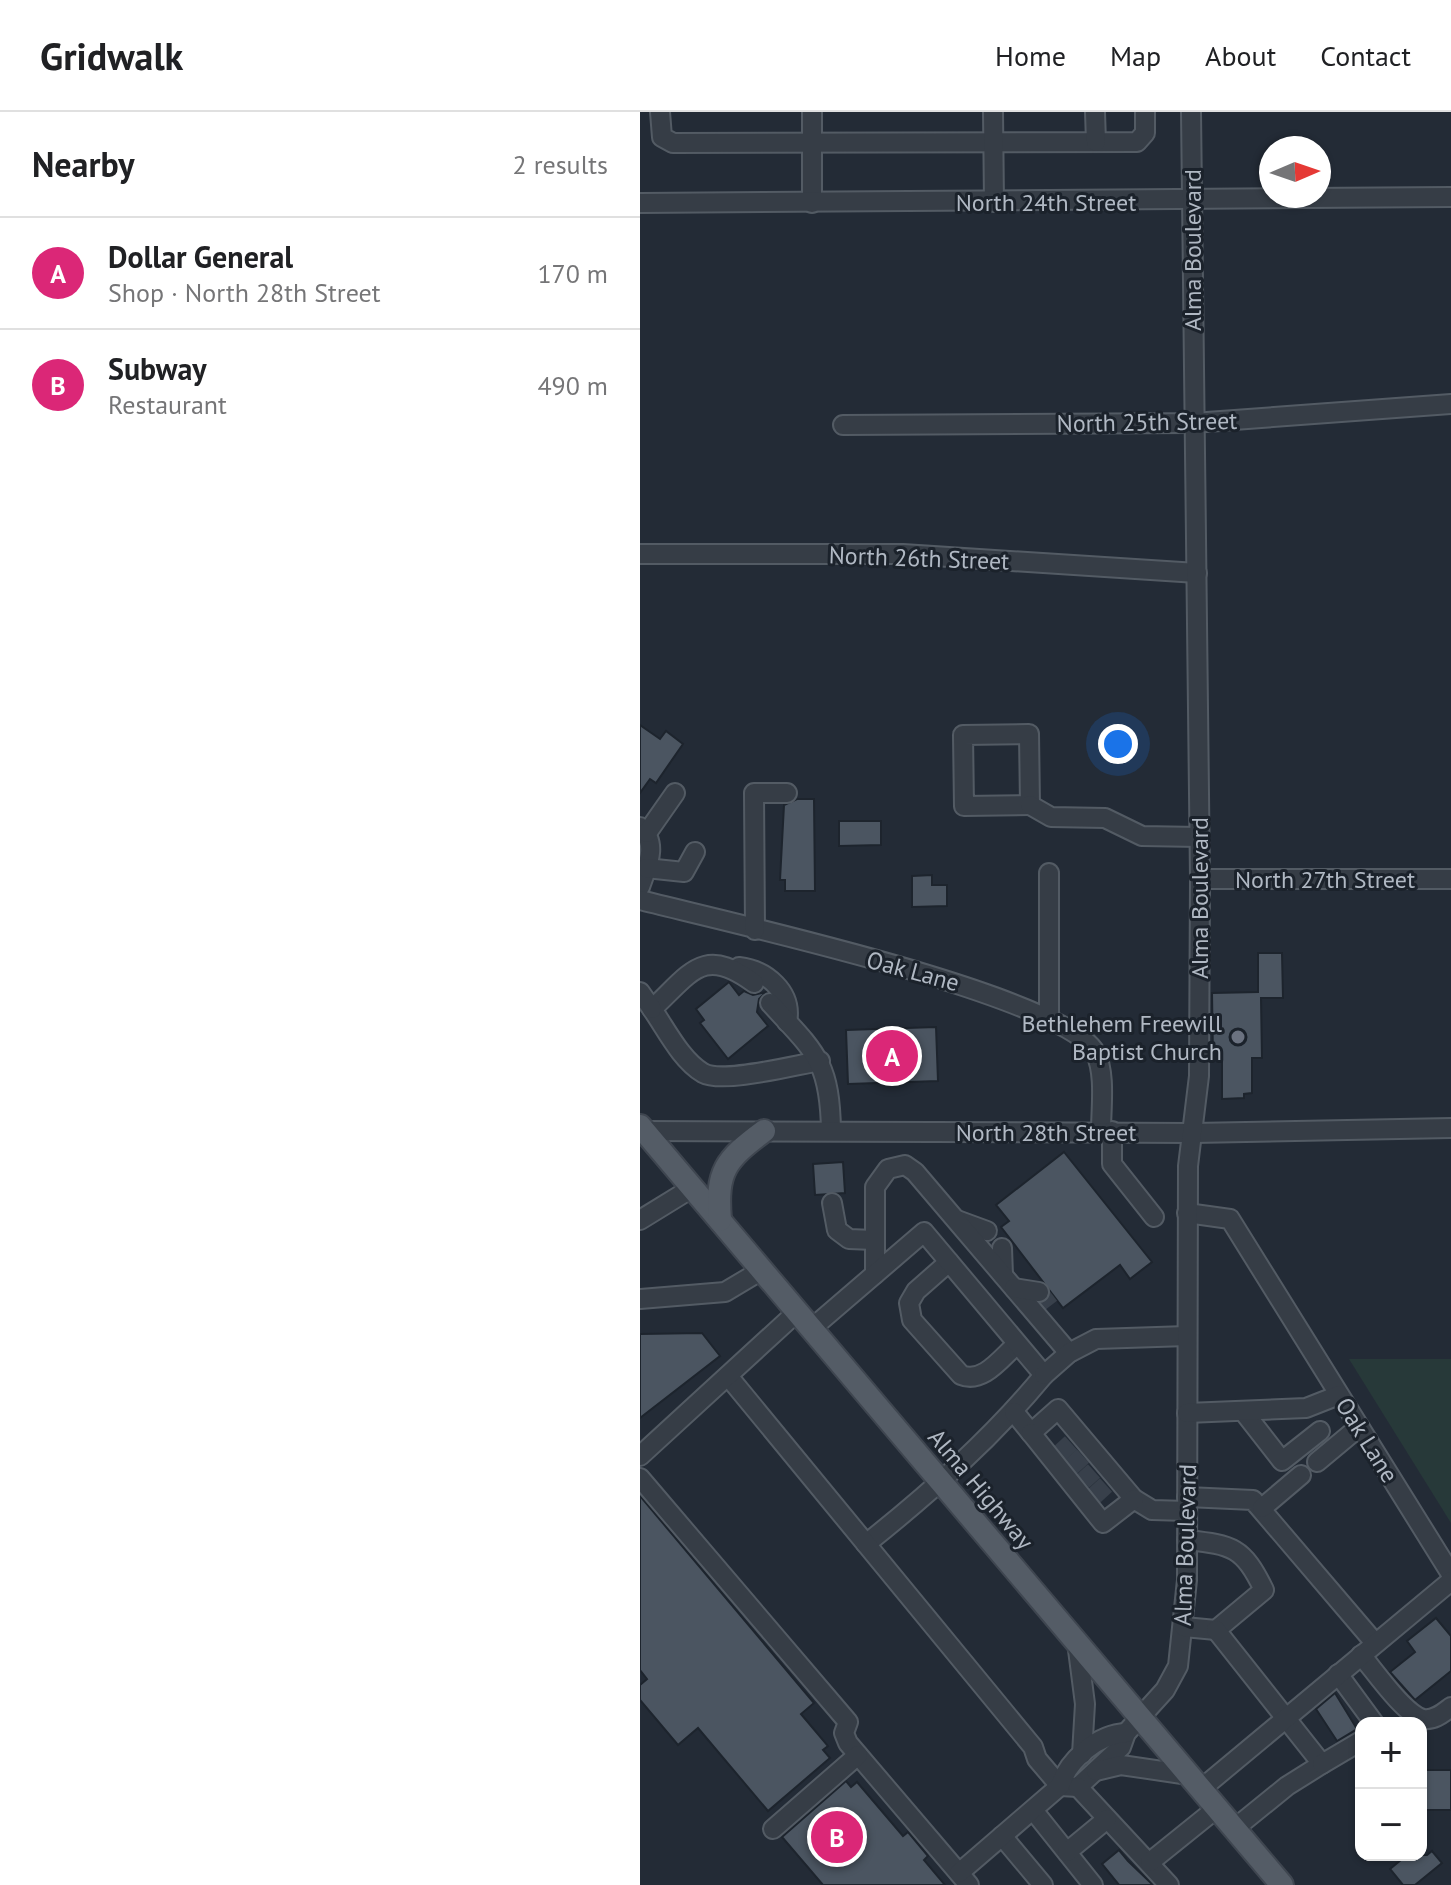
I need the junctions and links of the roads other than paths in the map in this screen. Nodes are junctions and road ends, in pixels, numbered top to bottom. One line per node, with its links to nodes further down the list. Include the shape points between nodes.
1 (660, 112): 9 (street, via 662,137 673,143)
2 (812, 112): 9 (street)
3 (993, 112): 7 (street)
4 (1095, 112): 8 (street)
5 (1145, 112): 8 (street, via 1143,139)
6 (1191, 112): 11 (street, Alma Boulevard)
7 (993, 142): 8 (street); 9 (street); 12 (street)
8 (1096, 142)
9 (812, 143): 14 (street)
10 (1451, 197): 11 (street, North 24th Street)
11 (1192, 201): 12 (street, North 24th Street); 16 (street, Alma Boulevard)
12 (994, 202): 14 (street, North 24th Street)
13 (640, 203): 14 (street, North 24th Street)
14 (812, 203)
15 (1451, 404): 16 (street, North 25th Street)
16 (1193, 423): 17 (street, North 25th Street); 19 (street, Alma Boulevard)
17 (843, 425)
18 (640, 554): 19 (street, North 26th Street, via 903,554)
19 (1197, 573): 24 (street, Alma Boulevard)
20 (675, 793): 23 (street)
21 (787, 793): 32 (street, via 754,793)
22 (1030, 805): 22 (street, via 964,806 963,735 1029,734); 24 (street, via 1051,817 1105,818 1142,836)
23 (643, 830): 26 (street, via 651,849)
24 (1199, 837): 28 (street, Alma Boulevard)
25 (695, 852): 26 (street, via 684,872)
26 (646, 868): 30 (street)
27 (1049, 873): 38 (street)
28 (1200, 879): 29 (street, North 27th Street); 46 (street, Alma Boulevard)
29 (1451, 879)
30 (640, 887)
31 (640, 900): 32 (street, Oak Lane)
32 (755, 930): 38 (street, Oak Lane, via 973,987)
33 (732, 966): 34 (street); 37 (street, via 718,963 695,969); 39 (street, via 766,975 787,1001)
34 (754, 983)
35 (640, 992): 37 (street)
36 (770, 1003): 39 (street)
37 (652, 1009): 40 (street, via 686,1057 706,1075)
38 (1049, 1017): 45 (street, Oak Lane, via 1095,1052)
39 (787, 1022): 40 (street)
40 (820, 1061): 44 (street, via 830,1093)
41 (1451, 1128): 46 (street, North 28th Street)
42 (641, 1130): 43 (street, North 28th Street); 47 (main road, Alma Highway)
43 (764, 1131): 44 (street, North 28th Street); 52 (main road, via 722,1171)
44 (831, 1131): 45 (street, North 28th Street)
45 (1106, 1131): 46 (street, North 28th Street); 50 (street, Oak Lane, via 1112,1164)
46 (1194, 1133): 49 (street, Alma Boulevard)
47 (692, 1188): 51 (street); 52 (main road, Alma Highway)
48 (832, 1203): 55 (street, via 837,1230 849,1239)
49 (1187, 1213): 66 (street, Alma Boulevard); 71 (street, Oak Lane, via 1230,1219)
50 (1154, 1217)
51 (640, 1220)
52 (720, 1220): 58 (main road, Alma Highway)
53 (957, 1220): 54 (street); 55 (street, via 915,1172 905,1165 888,1169 875,1187); 60 (street)
54 (987, 1231)
55 (874, 1240): 59 (street)
56 (1002, 1248): 60 (street)
57 (949, 1262): 59 (street, via 924,1232); 67 (street); 67 (street, via 916,1291 909,1303 912,1320 970,1379)
58 (762, 1270): 62 (street, via 725,1292); 64 (main road, Alma Highway)
59 (875, 1274): 64 (street)
60 (1009, 1282): 61 (street); 65 (street)
61 (1039, 1292)
62 (640, 1299)
63 (1052, 1309): 65 (street)
64 (804, 1320): 70 (street); 85 (main road, Alma Highway)
65 (1052, 1333): 68 (street)
66 (1187, 1336): 68 (street, via 1096,1339); 75 (street, Alma Boulevard)
67 (1017, 1344): 69 (street)
68 (1069, 1353): 69 (street)
69 (1044, 1375): 74 (street)
70 (728, 1376): 80 (street); 90 (street)
71 (1339, 1395): 72 (street); 76 (street, Oak Lane)
72 (1306, 1408): 73 (street); 77 (street)
73 (1243, 1411): 75 (street); 77 (street, via 1282,1461)
74 (1014, 1412): 78 (street); 85 (street)
75 (1187, 1413): 87 (street, Alma Boulevard)
76 (1359, 1427): 79 (street); 91 (street, Oak Lane)
77 (1320, 1431): 79 (street)
78 (1031, 1433): 82 (street); 82 (street, via 1058,1409)
79 (1332, 1449): 81 (street)
80 (640, 1456)
81 (1317, 1462)
82 (1083, 1469): 86 (street); 86 (street, via 1103,1523)
83 (1301, 1475): 88 (street)
84 (640, 1478): 104 (street, via 848,1722 844,1733)
85 (942, 1483): 90 (street); 95 (main road, Alma Highway)
86 (1134, 1499): 87 (street, via 1152,1510)
87 (1187, 1504): 88 (street, via 1253,1500); 89 (street, Alma Boulevard)
88 (1262, 1508): 96 (street)
89 (1187, 1540): 93 (street, Alma Boulevard); 94 (street, via 1237,1549 1264,1590)
90 (866, 1544): 108 (street, via 1033,1747 1037,1759)
91 (1451, 1574)
92 (1451, 1581): 96 (street)
93 (1184, 1627): 94 (street); 101 (street, Alma Boulevard, via 1178,1666)
94 (1216, 1630): 99 (street)
95 (1077, 1642): 101 (main road, Alma Highway); 103 (street, via 1085,1704)
96 (1368, 1649): 97 (street); 98 (street, via 1407,1709 1421,1719)
97 (1338, 1674): 99 (street); 100 (street)
98 (1451, 1707)
99 (1286, 1716): 105 (street); 107 (street)
100 (1370, 1717)
101 (1133, 1726): 103 (street, via 1109,1734); 106 (street, Alma Boulevard, via 1121,1747); 107 (main road, Alma Highway)
102 (1355, 1745): 105 (street)
103 (1082, 1754): 108 (street, via 1064,1772)
104 (858, 1755): 112 (street); 118 (street)
105 (1322, 1764): 113 (street)
106 (1093, 1772): 107 (street, via 1121,1765); 108 (street, Alma Boulevard)
107 (1195, 1782): 109 (main road, Alma Highway)
108 (1069, 1787): 110 (street); 111 (street)
109 (1217, 1808): 113 (main road, Alma Highway); 117 (street)
110 (1033, 1810): 114 (street); 116 (street)
111 (1107, 1819): 115 (street); 116 (street)
112 (773, 1829)
113 (1234, 1829): 119 (main road, Alma Highway)
114 (1002, 1836): 118 (street); 120 (street)
115 (1126, 1838): 117 (street); 122 (street)
116 (1067, 1852): 121 (street)
117 (1150, 1862): 123 (street)
118 (964, 1879)
119 (1276, 1883)
120 (1043, 1885)
121 (1093, 1885)
122 (1157, 1885)
123 (1169, 1885)

